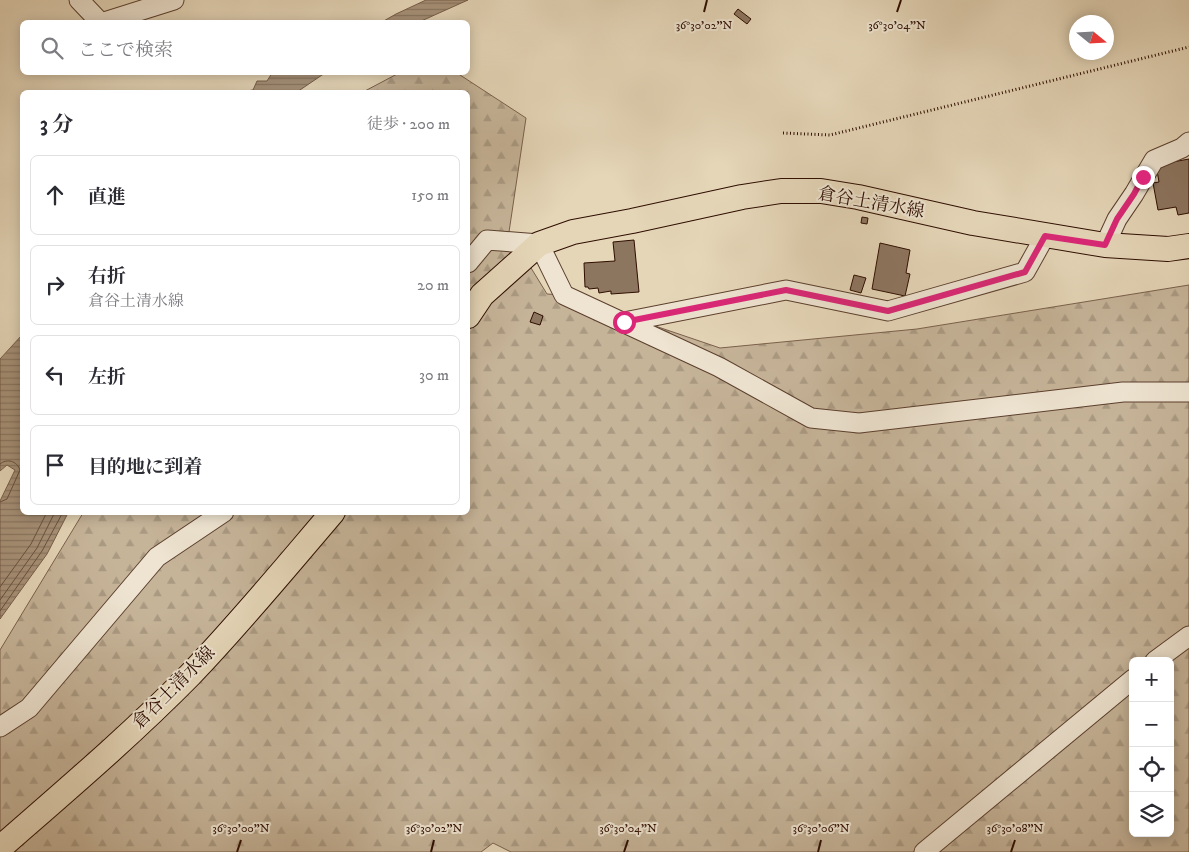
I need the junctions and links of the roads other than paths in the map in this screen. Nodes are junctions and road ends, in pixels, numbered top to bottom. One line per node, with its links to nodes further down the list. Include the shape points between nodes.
1 (79, 0): 3 (street)
2 (174, 0): 4 (street)
3 (98, 20)
4 (110, 20)
5 (1189, 142): 8 (street, via 1154,160 1117,219)
6 (1045, 236): 7 (main road, 倉谷土清水線, via 821,191 781,191 573,232); 8 (main road, 倉谷土清水線); 12 (street, via 1025,272 888,311 786,290)
7 (539, 244): 10 (street, via 487,240); 11 (main road, 倉谷土清水線, via 482,295); 12 (street, via 564,295)
8 (1105, 245): 9 (main road, 倉谷土清水線, via 1168,249)
9 (1189, 246)
10 (470, 261)
11 (470, 313)
12 (624, 322): 13 (street, via 719,367 811,418 859,423 1123,392)
13 (1189, 392)
14 (220, 515): 19 (street, via 157,557 29,708)
15 (329, 515): 20 (main road, 倉谷土清水線, via 190,675 101,760)
16 (1189, 636): 17 (street)
17 (1160, 657)
18 (1129, 682): 21 (street)
19 (0, 727)
20 (0, 848)
21 (924, 852)

